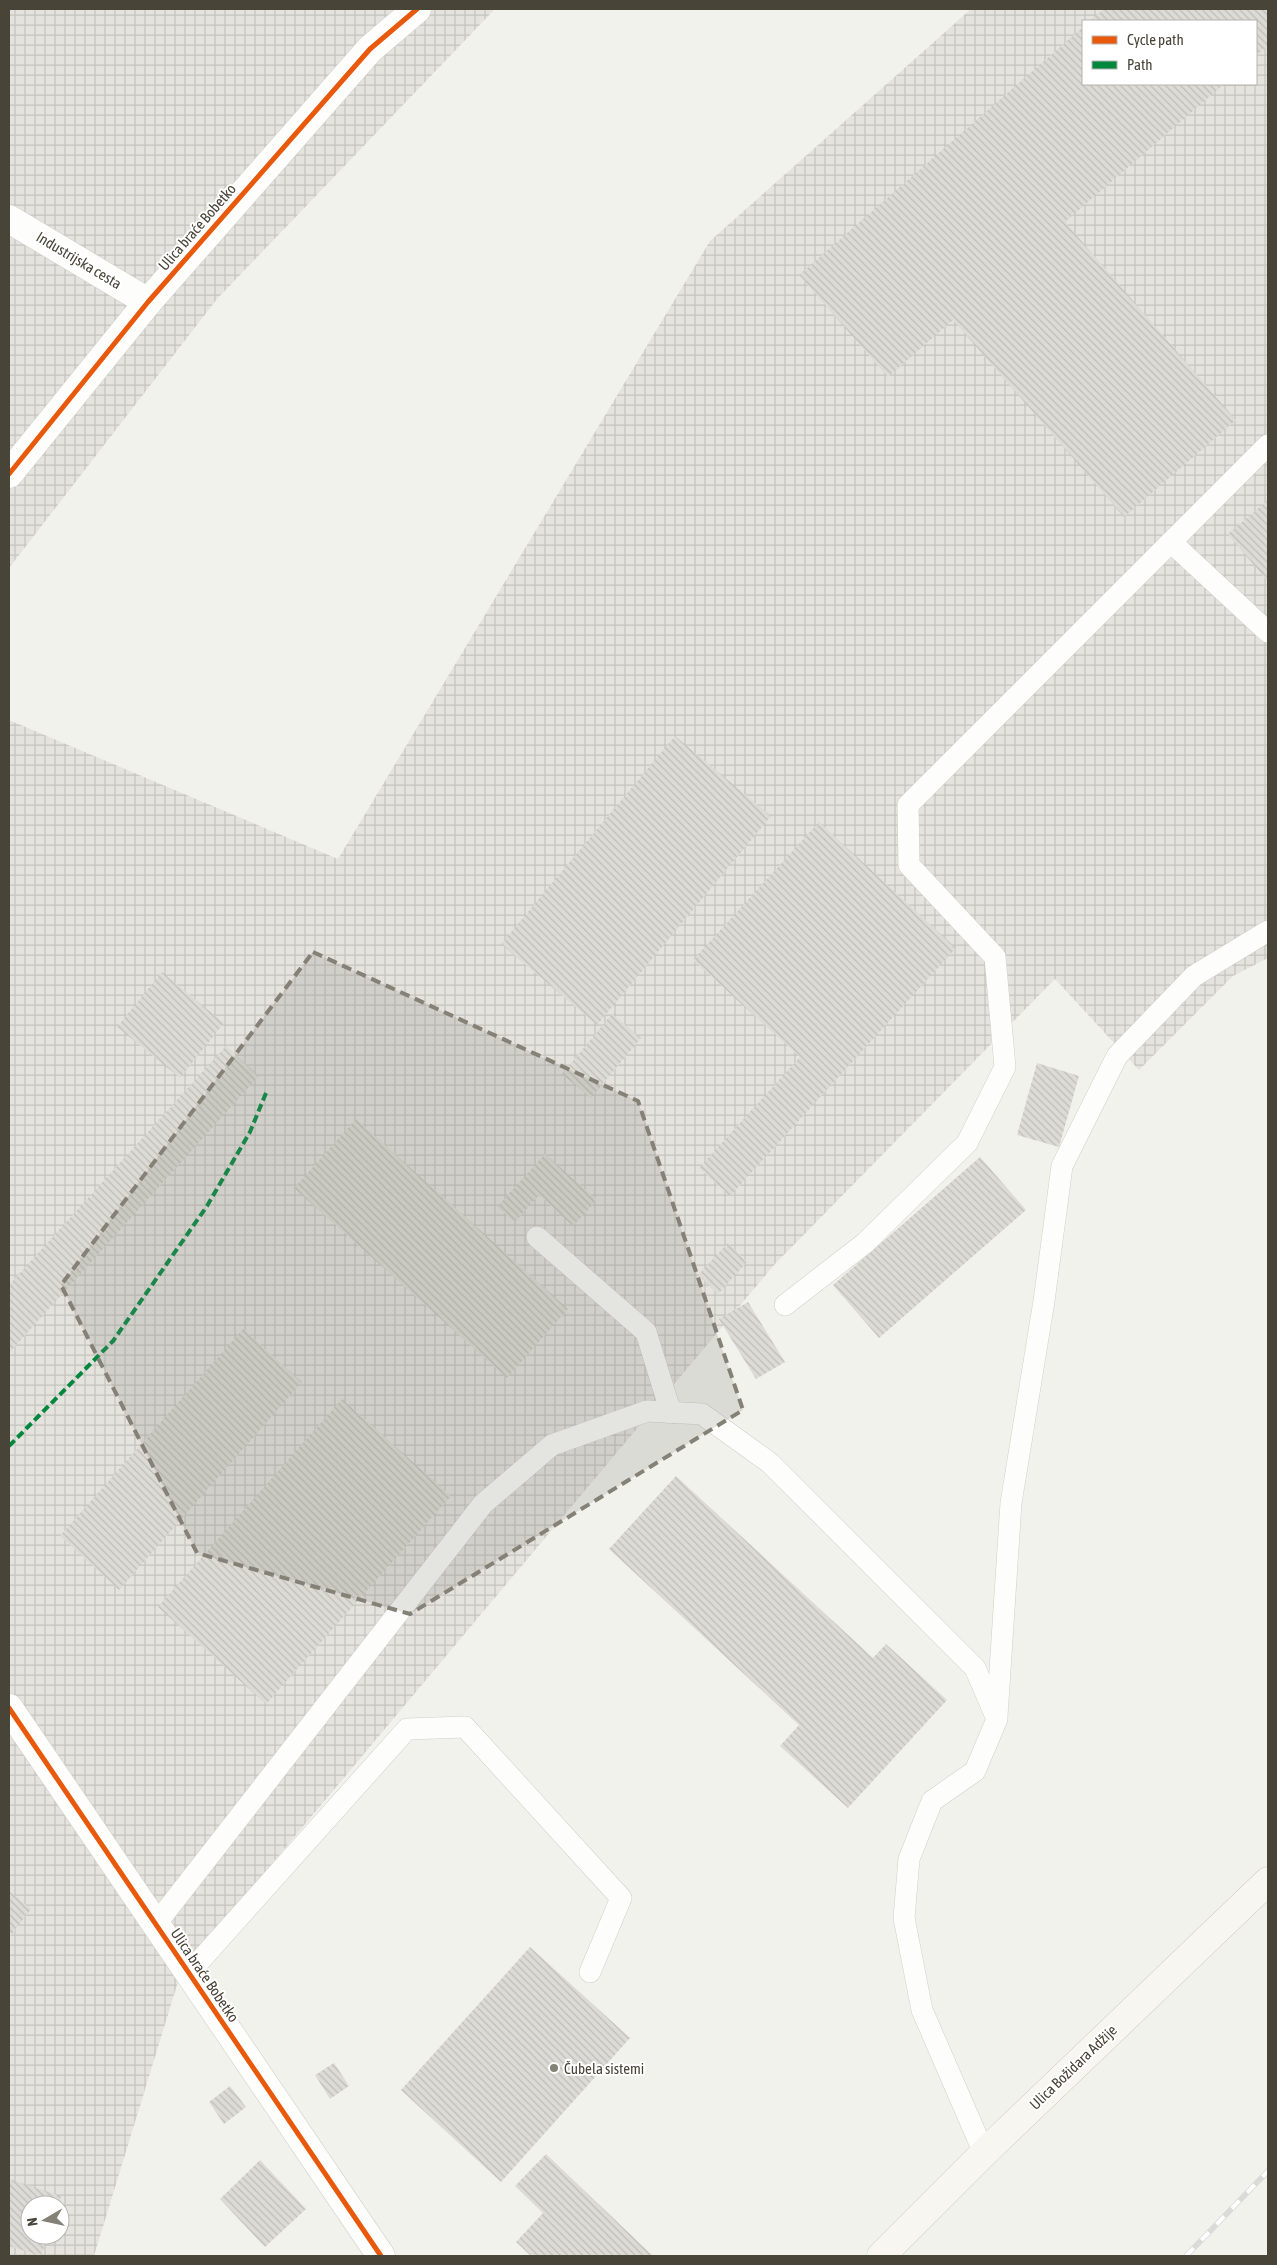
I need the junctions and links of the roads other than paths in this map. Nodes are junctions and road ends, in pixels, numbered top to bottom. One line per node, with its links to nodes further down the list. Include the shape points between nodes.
1 (417, 9): 3 (street, Ulica braće Bobetko, via 370,49)
2 (9, 218): 3 (street, Industrijska cesta)
3 (148, 302): 5 (street, Ulica braće Bobetko)
4 (1268, 445): 6 (lane)
5 (9, 474)
6 (1172, 542): 7 (lane); 10 (lane, via 908,806 909,865 995,957 1005,1067 966,1143 865,1243)
7 (1268, 632)
8 (1268, 931): 13 (lane, via 1194,976 1116,1056 1062,1166 1011,1503)
9 (537, 1238): 11 (lane, via 646,1332)
10 (784, 1305)
11 (671, 1413): 13 (lane, via 702,1414 770,1463 975,1668); 15 (lane, via 647,1411 552,1445 483,1504)
12 (9, 1708): 15 (street, Ulica braće Bobetko)
13 (997, 1718): 18 (lane, via 975,1771 932,1801 909,1859 904,1918 922,2010)
14 (1268, 1881): 18 (main road, Ulica Božidara Adžije)
15 (156, 1924): 17 (street, Ulica braće Bobetko)
16 (590, 1972): 17 (lane, via 621,1898 465,1727 407,1728)
17 (189, 1973): 19 (street, Ulica braće Bobetko)
18 (984, 2153): 20 (main road, Ulica Božidara Adžije)
19 (380, 2256)
20 (881, 2256)

